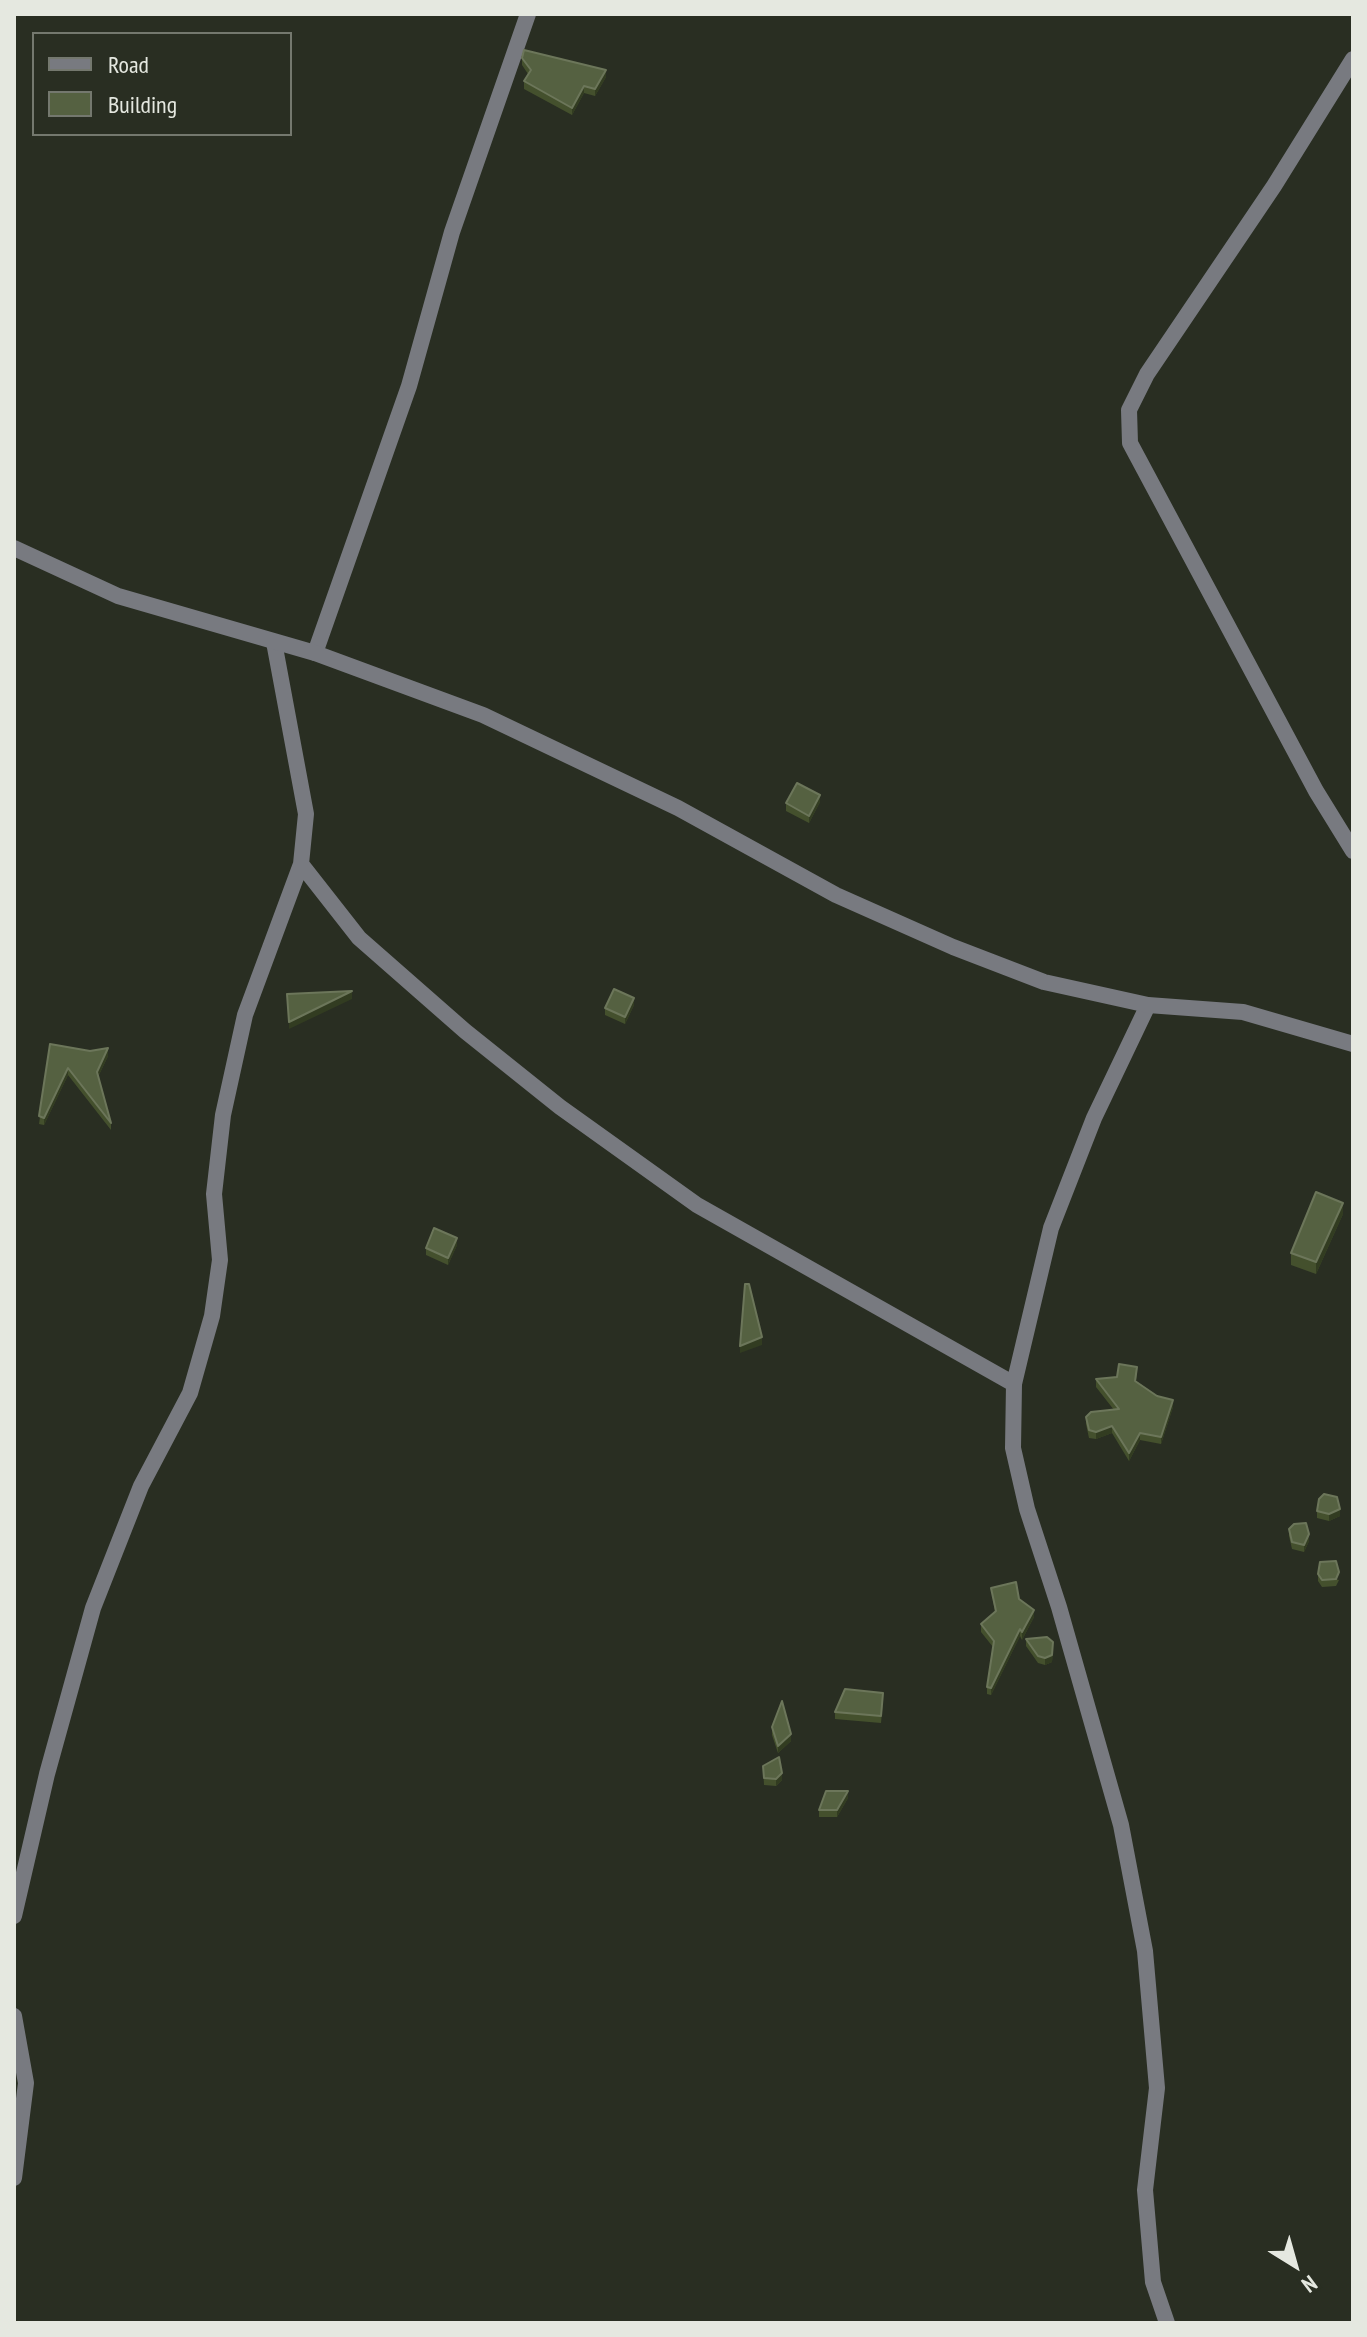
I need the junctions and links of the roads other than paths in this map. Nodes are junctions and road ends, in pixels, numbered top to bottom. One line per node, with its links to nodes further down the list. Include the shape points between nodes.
1 (528, 14): 5 (street, via 452,232 409,386)
2 (1353, 59): 6 (street, via 1147,374 1129,410 1130,443)
3 (14, 548): 4 (street, via 118,596)
4 (274, 642): 5 (street); 7 (street, via 306,814)
5 (315, 653): 8 (street, via 483,715 678,808 836,895 953,947 1044,982)
6 (1353, 851)
7 (301, 864): 10 (street, via 359,938 560,1107 697,1205); 11 (street, via 245,1015 223,1115 214,1194 220,1260 212,1316 190,1393 141,1486 93,1608)
8 (1148, 1005): 9 (street, via 1243,1012); 10 (street, via 1094,1118 1051,1228)
9 (1353, 1044)
10 (1014, 1384): 14 (street, via 1013,1448 1027,1509 1121,1825 1145,1951 1157,2088 1145,2190 1153,2282)
11 (14, 1916)
12 (14, 2016): 13 (street, via 26,2083)
13 (14, 2178)
14 (1167, 2323)

